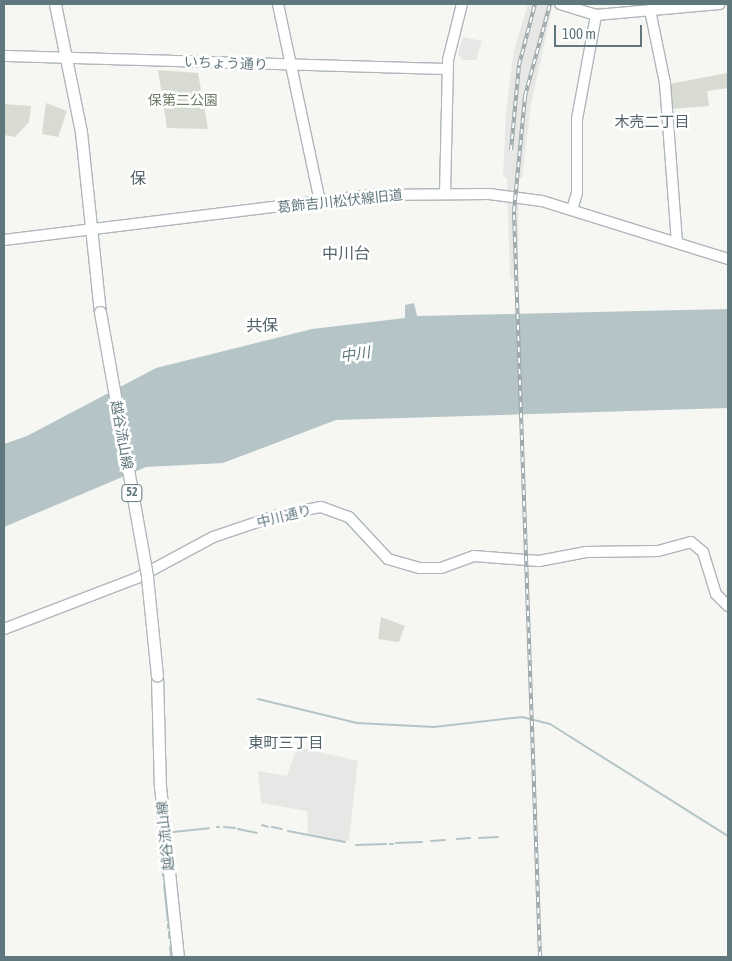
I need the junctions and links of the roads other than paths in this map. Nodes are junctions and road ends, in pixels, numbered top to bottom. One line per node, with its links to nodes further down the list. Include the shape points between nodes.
1 (55, 4): 9 (main road, 越谷流山線 / 52)
2 (278, 4): 10 (street)
3 (462, 4): 11 (street)
4 (564, 4): 7 (street)
5 (720, 4): 6 (street)
6 (650, 10): 7 (street); 17 (street, via 665,83)
7 (596, 15): 14 (street, via 578,119 577,193)
8 (4, 56): 9 (street, いちょう通り)
9 (67, 58): 10 (street, いちょう通り); 15 (main road, 越谷流山線 / 52, via 81,132)
10 (290, 65): 11 (street, いちょう通り); 13 (street)
11 (448, 69): 12 (street)
12 (445, 194): 13 (street, 葛飾吉川松伏線旧道, via 386,194); 14 (street, 葛飾吉川松伏線旧道, via 529,198)
13 (320, 201): 15 (street, 葛飾吉川松伏線旧道)
14 (572, 210): 17 (street, 葛飾吉川松伏線旧道)
15 (91, 230): 16 (street, 葛飾吉川松伏線旧道); 21 (main road, 越谷流山線 / 52, bridge, via 100,312 147,577 157,675 160,786)
16 (4, 240)
17 (677, 243): 18 (street, 葛飾吉川松伏線旧道)
18 (728, 259)
19 (728, 606): 20 (street, 中川通り, via 716,594 703,552 691,542 658,551 586,552 539,561 474,556 441,568 420,568 388,559 349,517 321,507 275,516 213,537 137,578)
20 (4, 629)
21 (178, 957)

